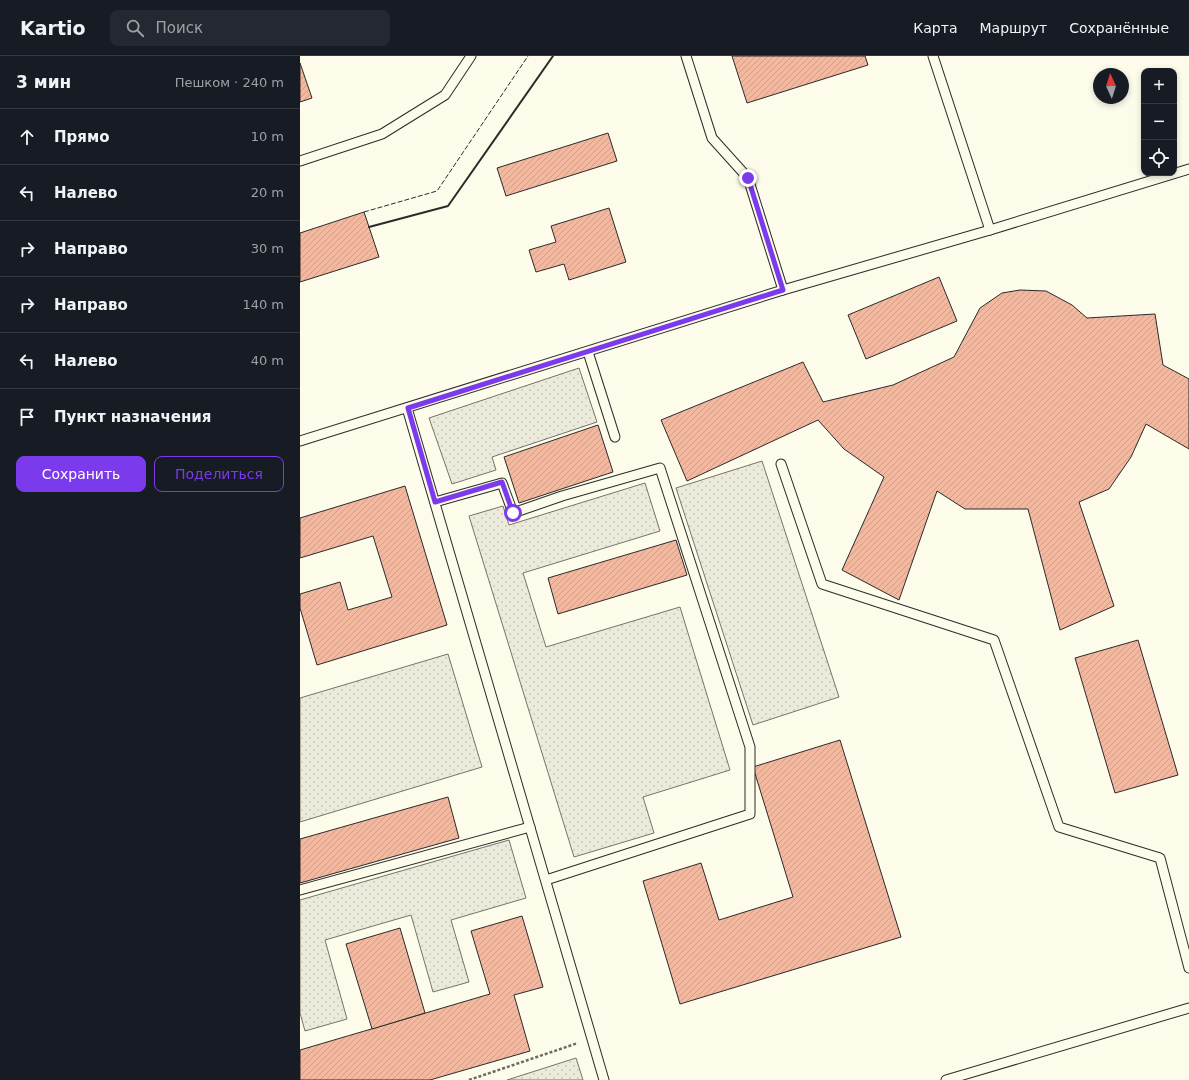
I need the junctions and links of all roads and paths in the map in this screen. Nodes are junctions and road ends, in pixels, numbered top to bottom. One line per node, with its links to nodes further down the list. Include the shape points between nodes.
1 (471, 56): 4 (lane, via 445,95 382,134)
2 (686, 56): 7 (lane, via 712,138 748,178)
3 (933, 56): 6 (lane)
4 (300, 161)
5 (1189, 169): 6 (lane)
6 (990, 230): 7 (lane)
7 (783, 290): 8 (lane)
8 (588, 352): 9 (lane); 10 (lane)
9 (408, 408): 11 (lane); 13 (lane)
10 (615, 438)
11 (300, 441)
12 (781, 464): 17 (lane, via 822,584 994,640 1059,827 1160,858)
13 (435, 502): 14 (lane); 15 (lane, via 502,482 513,513 660,468 750,747 750,814)
14 (530, 827): 15 (lane); 16 (lane)
15 (546, 880): 19 (lane)
16 (300, 890)
17 (1189, 968)
18 (1189, 1008): 22 (lane)
19 (592, 1038): 20 (path); 21 (lane)
20 (468, 1080)
21 (604, 1080)
22 (946, 1080)

